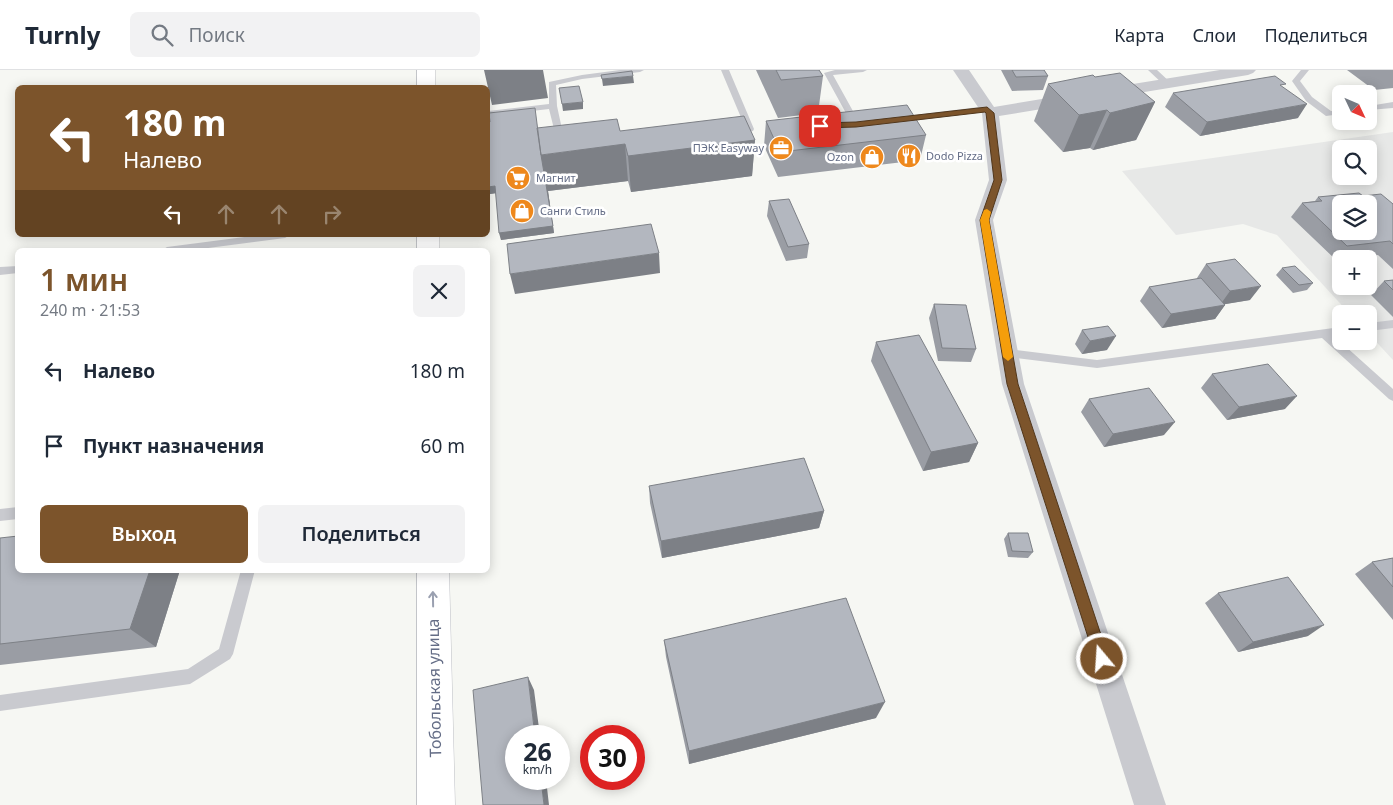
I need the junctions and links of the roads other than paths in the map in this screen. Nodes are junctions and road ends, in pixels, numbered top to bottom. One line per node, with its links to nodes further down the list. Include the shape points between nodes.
1 (426, 70): 10 (street)
2 (640, 70): 12 (lane, via 552,84)
3 (725, 70): 19 (lane, via 755,128)
4 (863, 70): 18 (lane, via 828,74)
5 (961, 70): 14 (street)
6 (1152, 70): 9 (lane)
7 (1248, 70): 9 (street)
8 (1305, 70): 16 (lane, via 1296,81 1310,99)
9 (1167, 83): 14 (street)
10 (426, 85)
11 (1393, 105): 13 (lane)
12 (553, 106): 15 (lane); 20 (lane, via 558,131)
13 (1378, 107)
14 (989, 111): 17 (lane); 29 (street, via 998,180 984,220)
15 (490, 114)
16 (1332, 114)
17 (884, 121)
18 (855, 124)
19 (722, 132)
20 (581, 136)
21 (269, 237): 22 (lane)
22 (183, 248)
23 (15, 270): 24 (lane)
24 (0, 272)
25 (1393, 324): 26 (lane)
26 (1377, 326)
27 (1332, 332): 28 (lane)
28 (1324, 333): 29 (lane, via 1096,364); 30 (lane)
29 (1007, 353): 37 (street, via 1012,384)
30 (1393, 396)
31 (15, 513): 32 (lane)
32 (0, 515)
33 (247, 573): 35 (lane, via 225,654 190,676)
34 (433, 573): 36 (street, Тобольская улица, one-way to 34)
35 (0, 703)
36 (436, 805)
37 (1150, 805)

